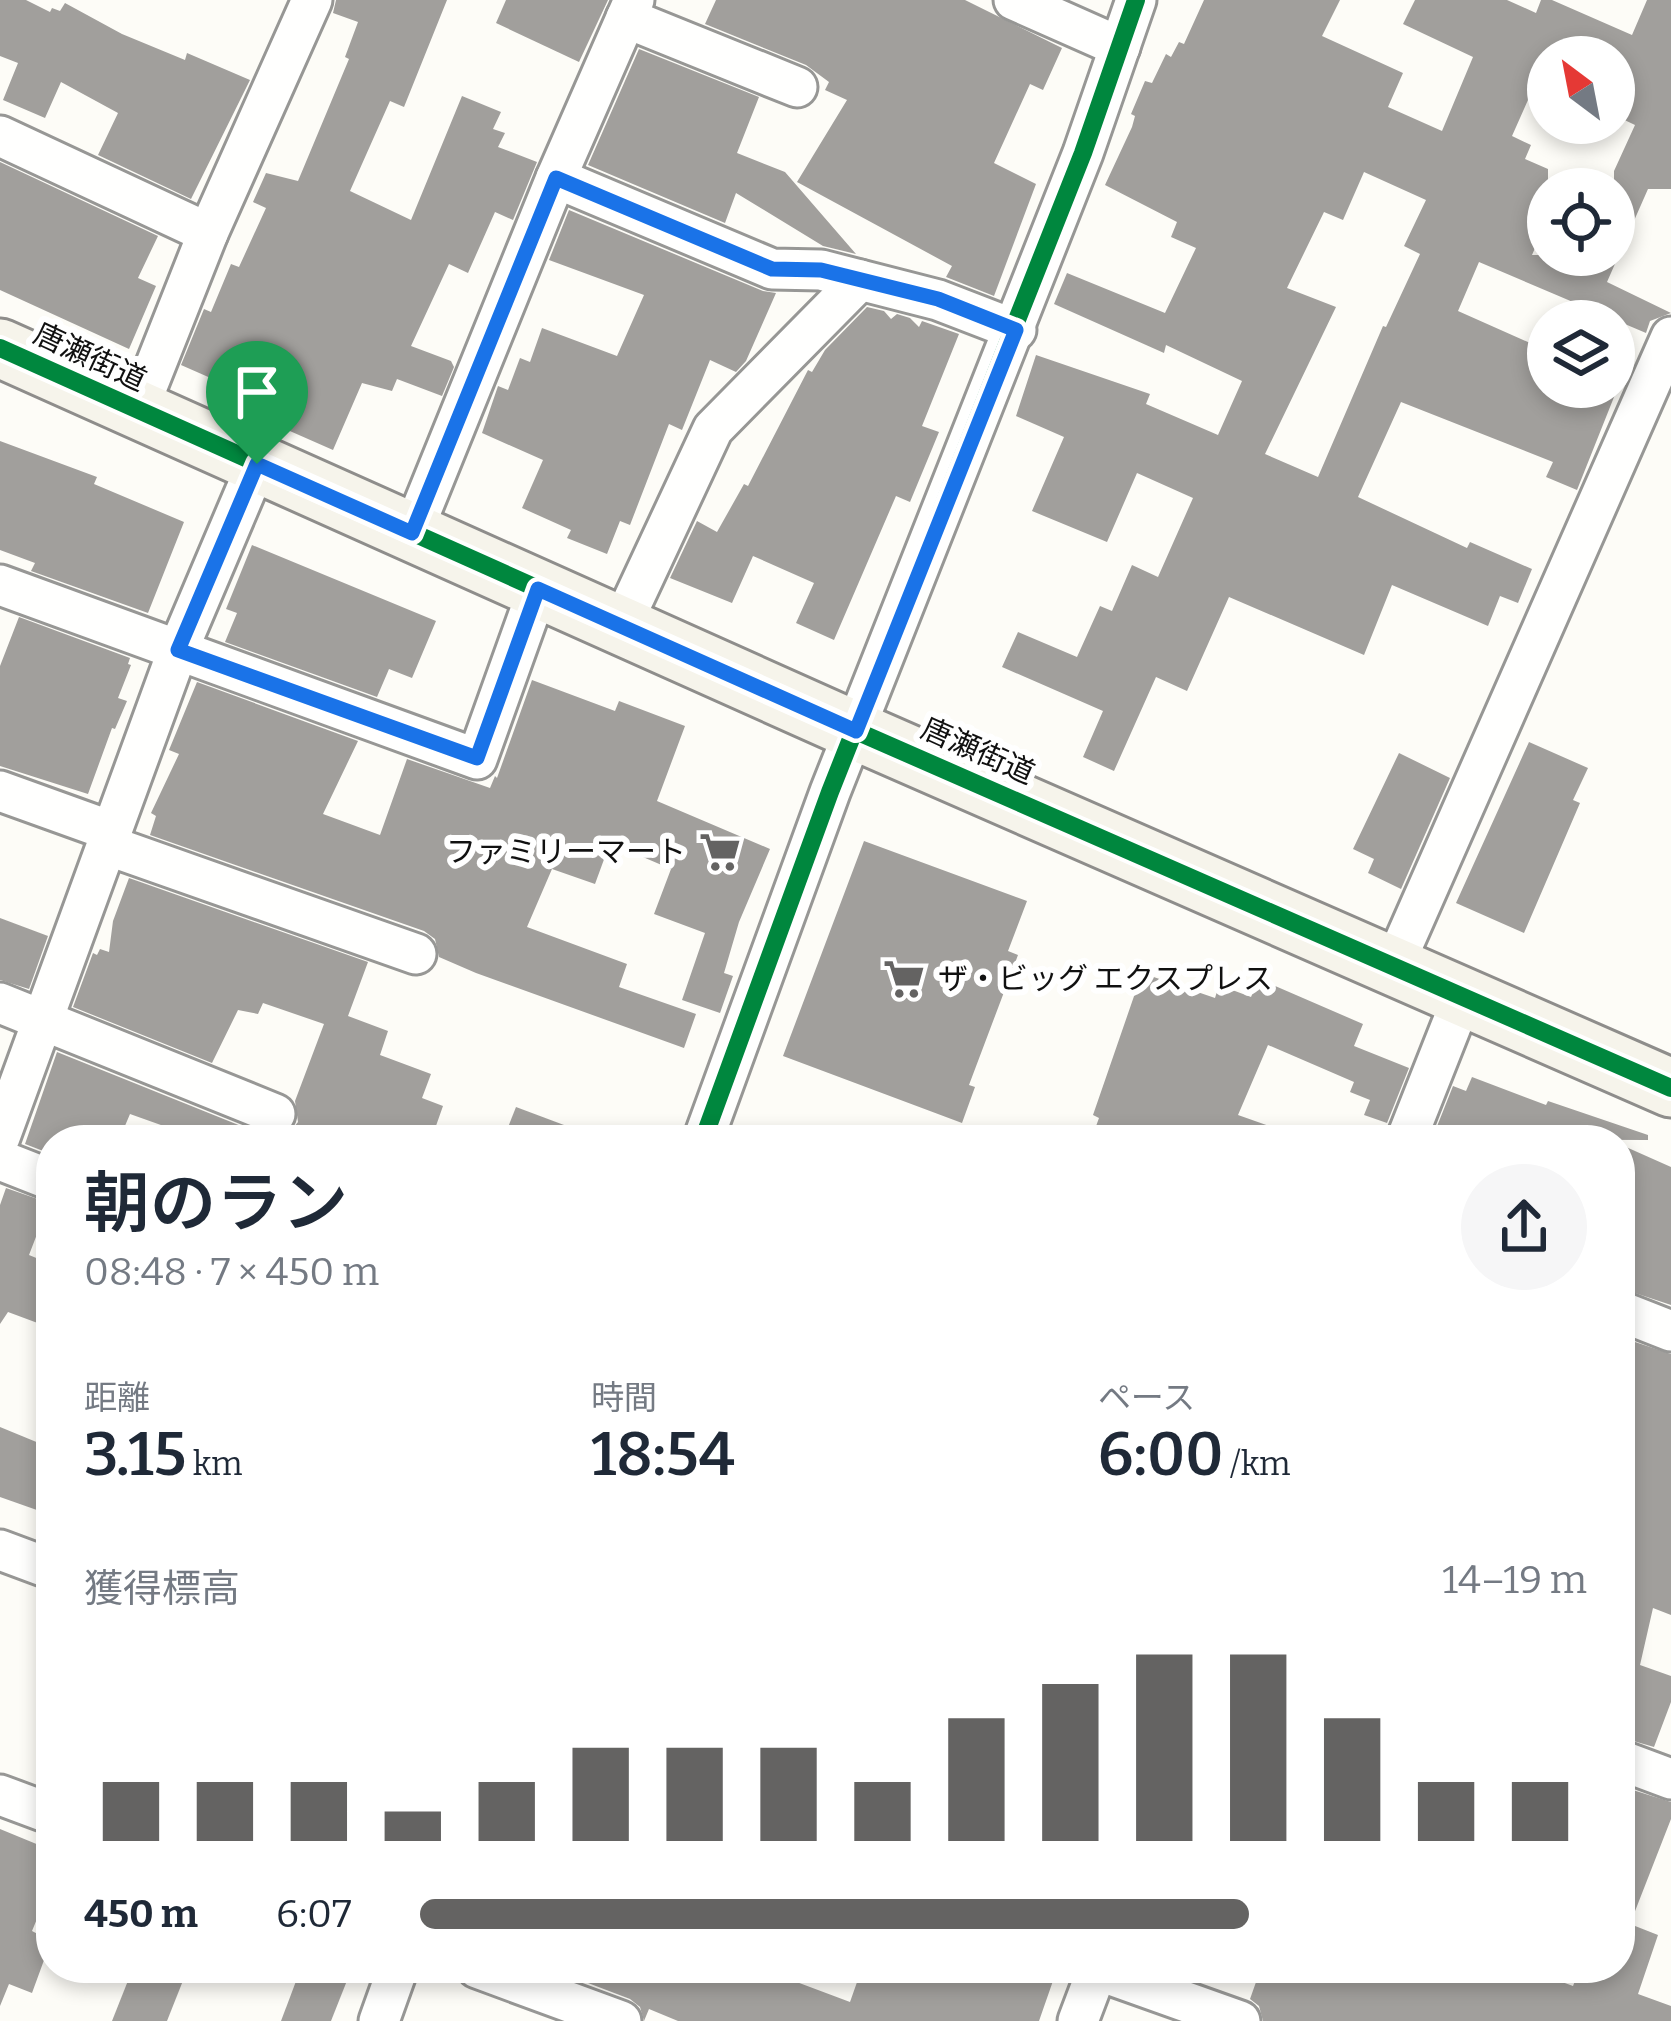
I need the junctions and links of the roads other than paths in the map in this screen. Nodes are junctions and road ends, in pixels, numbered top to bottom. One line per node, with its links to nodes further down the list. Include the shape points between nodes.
1 (312, 0): 9 (street)
2 (1014, 0): 5 (street)
3 (1136, 0): 5 (street)
4 (630, 9): 6 (street); 8 (street)
5 (1120, 46): 11 (street)
6 (797, 87)
7 (0, 136): 9 (street)
8 (556, 178): 10 (street, via 772,269); 16 (street)
9 (208, 233): 14 (street)
10 (860, 280): 11 (street); 19 (street, via 712,429)
11 (1016, 330): 21 (street)
12 (1671, 337): 25 (street)
13 (0, 348): 14 (street, 唐瀬街道)
14 (137, 412): 15 (street, 唐瀬街道)
15 (257, 464): 16 (street, 唐瀬街道); 20 (street)
16 (412, 533): 18 (street, 唐瀬街道)
17 (0, 585): 20 (street)
18 (538, 589): 19 (street, 唐瀬街道); 20 (street, via 477,758)
19 (621, 626): 21 (street, 唐瀬街道)
20 (178, 650): 23 (street)
21 (856, 731): 25 (street, 唐瀬街道); 31 (street)
22 (0, 791): 23 (street)
23 (109, 838): 24 (street); 28 (street)
24 (416, 954)
25 (1394, 965): 26 (street, 唐瀬街道)
26 (1462, 996): 29 (street, 唐瀬街道); 32 (street)
27 (0, 1003): 28 (street)
28 (44, 1018): 30 (street); 33 (street)
29 (1671, 1088)
30 (275, 1114)
31 (709, 1125)
32 (1412, 1125)
33 (0, 1137)
34 (0, 1160): 35 (street)
35 (36, 1174)
36 (1635, 1317): 37 (street)
37 (1671, 1330)
38 (0, 1550): 39 (street)
39 (36, 1563)
40 (1635, 1766): 41 (street)
41 (1671, 1779)
42 (0, 1795): 43 (street)
43 (36, 1808)
44 (393, 1983): 48 (street)
45 (518, 1983): 49 (street)
46 (1090, 1983): 50 (street)
47 (1134, 1983): 51 (street)
48 (379, 2021)
49 (621, 2021)
50 (1078, 2021)
51 (1240, 2021)

